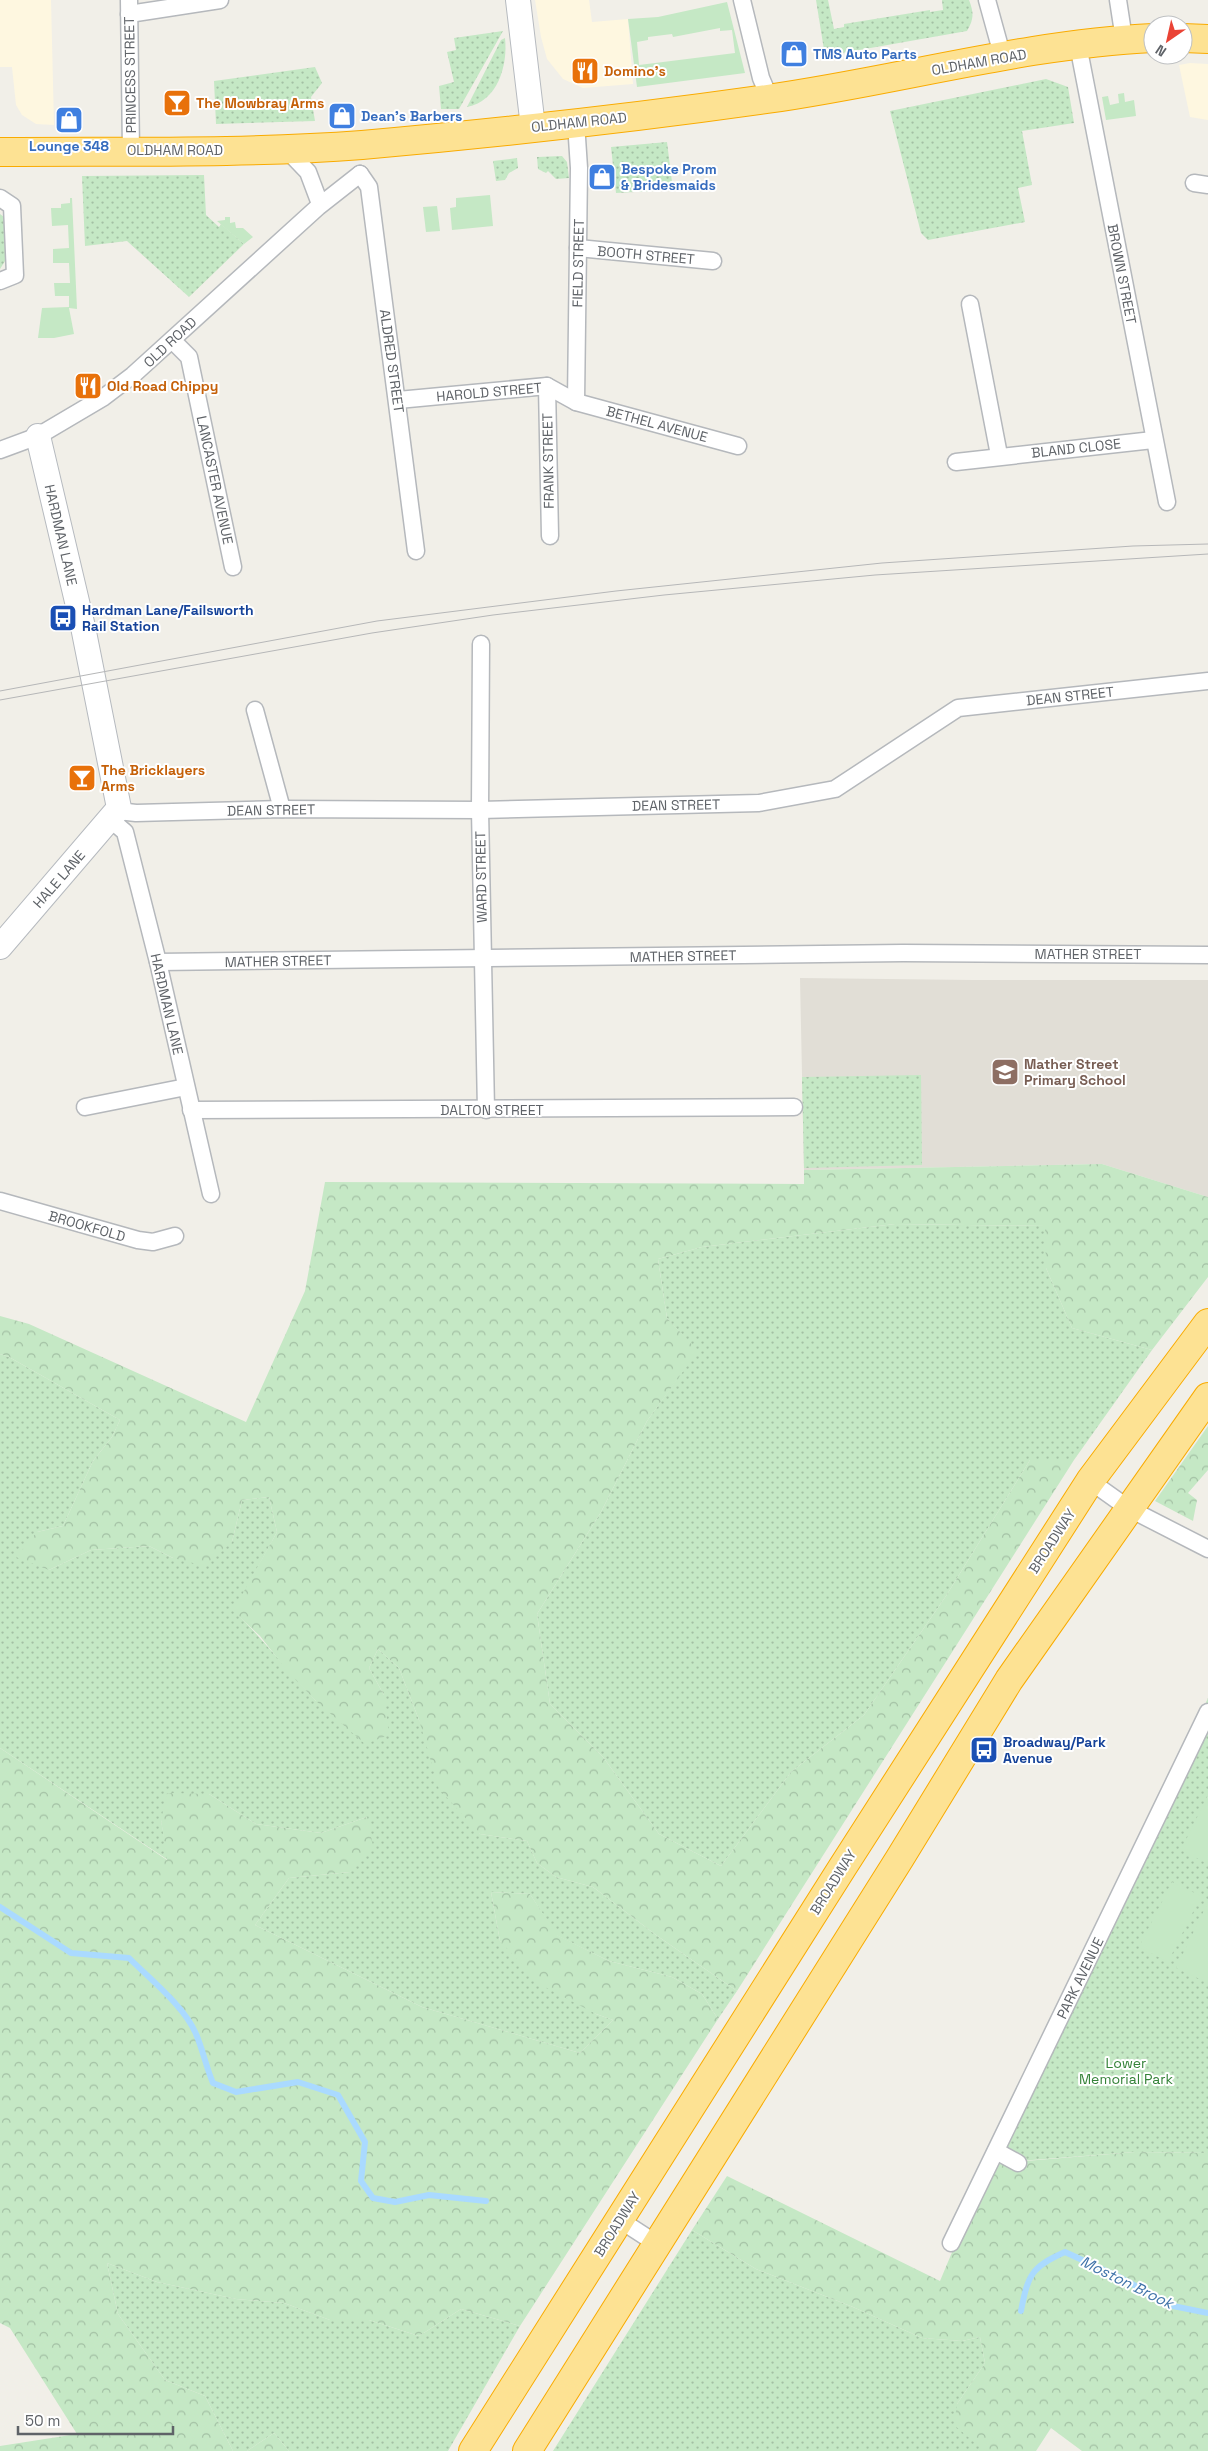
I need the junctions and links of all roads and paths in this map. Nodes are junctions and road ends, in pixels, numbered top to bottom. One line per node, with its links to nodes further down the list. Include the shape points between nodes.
1 (220, 0): 6 (street)
2 (518, 0): 15 (street)
3 (742, 0): 13 (street, via 761,78)
4 (987, 0): 12 (street)
5 (1118, 0): 9 (street)
6 (129, 7): 18 (street, PRINCESS STREET)
7 (1143, 38): 9 (highway, OLDHAM ROAD)
8 (1193, 38): 10 (highway)
9 (1124, 39): 11 (highway, OLDHAM ROAD)
10 (1208, 39)
11 (1078, 45): 12 (highway, OLDHAM ROAD); 32 (street, BROWN STREET)
12 (1003, 58): 13 (highway, OLDHAM ROAD)
13 (770, 99): 14 (highway, OLDHAM ROAD)
14 (576, 123): 15 (highway, OLDHAM ROAD); 23 (street, FIELD STREET)
15 (533, 127): 16 (highway, OLDHAM ROAD)
16 (359, 145): 17 (highway, OLDHAM ROAD); 20 (street)
17 (286, 149): 18 (highway, OLDHAM ROAD); 22 (street, via 308,172)
18 (131, 150): 19 (highway, OLDHAM ROAD)
19 (0, 152)
20 (360, 174): 22 (street, OLD ROAD); 29 (street, ALDRED STREET, via 369,187)
21 (0, 198): 25 (street, via 12,206 15,275)
22 (320, 204): 27 (street, OLD ROAD)
23 (578, 248): 24 (street, BOOTH STREET); 30 (street, FIELD STREET)
24 (713, 261)
25 (0, 281)
26 (970, 304): 35 (street)
27 (172, 340): 31 (street, OLD ROAD, via 104,397); 40 (street, LANCASTER AVENUE, via 189,357)
28 (547, 386): 29 (street, HAROLD STREET); 30 (street, HAROLD STREET); 38 (street, FRANK STREET)
29 (398, 400): 39 (street, ALDRED STREET)
30 (576, 402): 33 (street, BETHEL AVENUE)
31 (38, 436): 34 (street, OLD ROAD); 46 (street, HARDMAN LANE, via 83,628 118,799)
32 (1153, 440): 35 (street, BLAND CLOSE); 37 (street, BROWN STREET)
33 (738, 446)
34 (0, 450)
35 (999, 456): 36 (street, BLAND CLOSE)
36 (956, 462)
37 (1166, 502)
38 (550, 536)
39 (416, 551)
40 (233, 567)
41 (482, 644): 45 (street, WARD STREET)
42 (1208, 680): 45 (street, DEAN STREET, via 958,708 835,789 759,803)
43 (255, 710): 44 (street)
44 (282, 809): 45 (street, DEAN STREET); 46 (street, DEAN STREET)
45 (480, 810): 49 (street, WARD STREET)
46 (114, 815): 47 (street, HALE LANE); 50 (street, HARDMAN LANE, via 125,832)
47 (1, 945)
48 (1208, 955): 49 (street, MATHER STREET, via 904,953)
49 (483, 958): 50 (street, MATHER STREET); 55 (street, WARD STREET)
50 (158, 962): 51 (street, HARDMAN LANE)
51 (186, 1087): 53 (street); 54 (street, HARDMAN LANE)
52 (794, 1106): 55 (street, DALTON STREET)
53 (85, 1108)
54 (191, 1110): 55 (street, DALTON STREET); 56 (street, HARDMAN LANE)
55 (486, 1110)
56 (211, 1194)
57 (0, 1201): 58 (street, BROOKFOLD, via 138,1240 153,1242)
58 (167, 1233)
59 (1208, 1323): 61 (highway, BROADWAY)
60 (1208, 1398): 62 (highway)
61 (1090, 1481): 62 (street); 67 (highway, BROADWAY)
62 (1128, 1508): 63 (street); 69 (highway, via 1009,1680)
63 (1208, 1549)
64 (1208, 1712): 65 (street, PARK AVENUE)
65 (996, 2151): 66 (street); 68 (street, PARK AVENUE)
66 (1018, 2163)
67 (620, 2220): 69 (street); 70 (highway, BROADWAY)
68 (951, 2243)
69 (657, 2244): 71 (highway)
70 (474, 2451)
71 (527, 2451)

